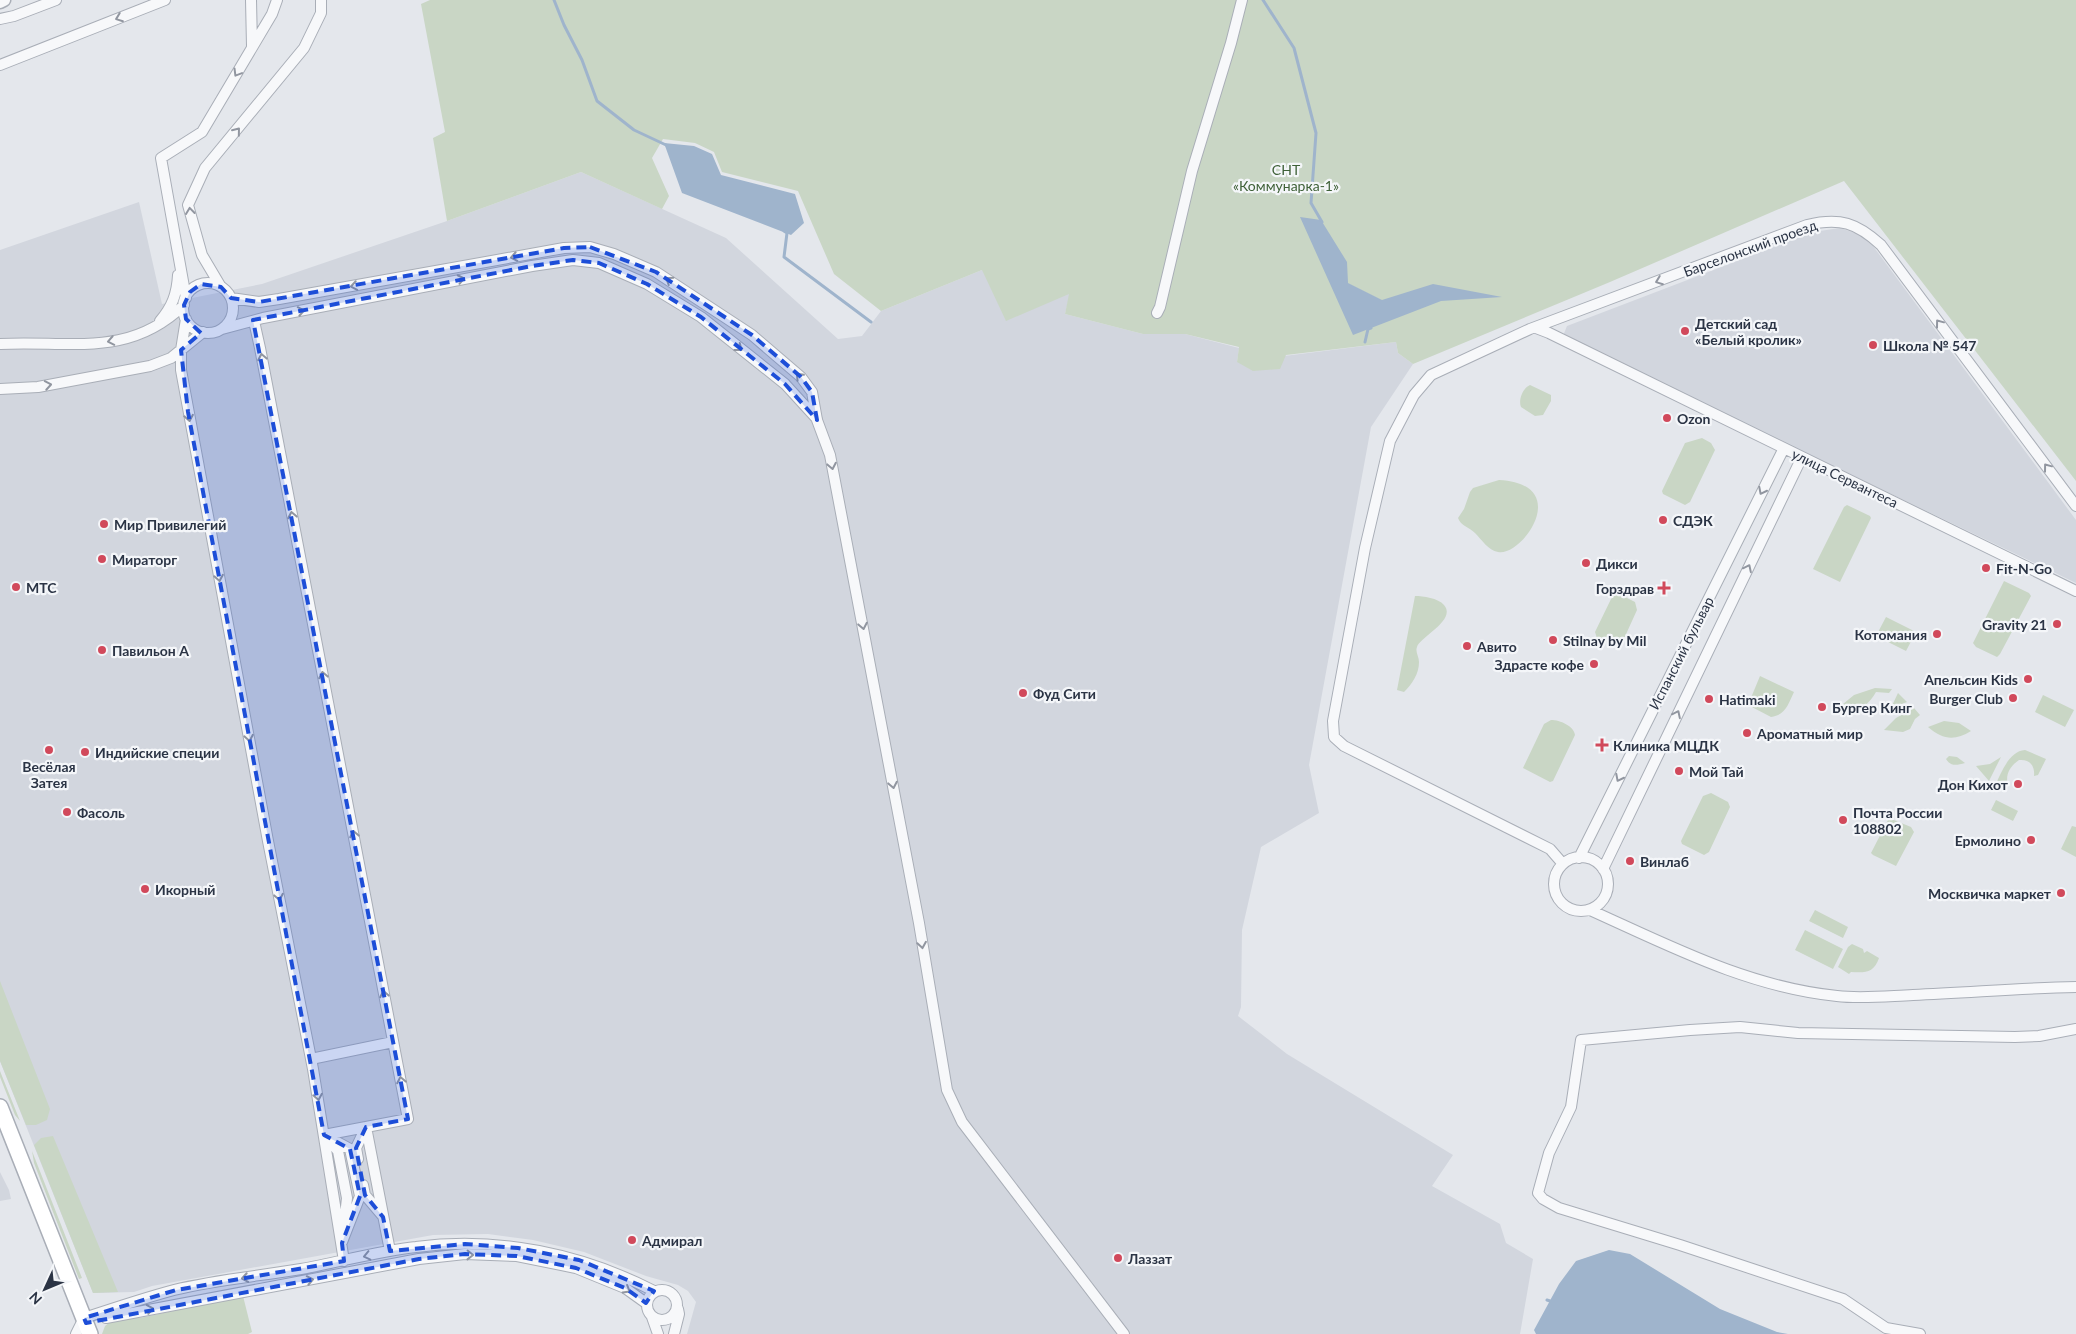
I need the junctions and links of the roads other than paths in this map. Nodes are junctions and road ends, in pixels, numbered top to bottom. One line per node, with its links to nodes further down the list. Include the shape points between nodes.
1 (4, 0): 8 (street)
2 (56, 0): 9 (street)
3 (165, 0): 11 (street, one-way to 11)
4 (251, 0): 10 (street)
5 (277, 0): 10 (street)
6 (321, 0): 13 (street, one-way to 6, via 202,255 188,205 205,168 304,48 321,13)
7 (1242, 0): 16 (street, via 1192,171)
8 (0, 2)
9 (0, 19)
10 (252, 47): 12 (street, one-way to 12, via 202,132 160,158)
11 (0, 65)
12 (178, 260): 15 (street); 23 (street, via 176,296 162,318)
13 (221, 287): 14 (street); 15 (street, via 201,284)
14 (231, 298): 21 (street, via 231,319); 28 (street, one-way to 14, via 812,392 800,377 752,335 656,272 590,247 564,248 279,300 259,302)
15 (185, 301): 18 (street); 23 (street, via 172,316)
16 (1157, 313)
17 (1563, 318): 20 (street, Барселонский проезд); 24 (street, via 1556,329); 31 (street, Барселонский проезд, one-way to 17, via 1881,245 1852,225 1838,221 1807,225)
18 (186, 319): 22 (street); 26 (street)
19 (254, 320): 21 (street); 28 (street, one-way to 28, via 532,266 573,260 599,263 647,284 701,317 785,384); 39 (street, one-way to 19)
20 (1536, 328): 24 (street, улица Сервантеса); 34 (street, Барселонский проезд, via 1431,375 1414,395 1392,436 1365,548 1332,728 1334,737 1344,746 1550,849)
21 (222, 329): 22 (street)
22 (202, 332): 26 (street)
23 (142, 335): 25 (street, one-way to 25, via 79,346 28,342)
24 (1560, 338): 29 (street, улица Сервантеса)
25 (0, 344)
26 (181, 350): 27 (street, one-way to 26, via 38,387 150,366); 40 (street, one-way to 40, via 188,412)
27 (0, 389)
28 (817, 420): 55 (street, one-way to 55, via 830,455 917,913 947,1090 962,1122)
29 (1784, 448): 30 (street, улица Сервантеса); 33 (street, Испанский бульвар, one-way to 33)
30 (1802, 457): 32 (street, улица Сервантеса); 35 (street, Испанский бульвар, one-way to 30)
31 (2076, 506)
32 (2076, 591)
33 (1579, 858): 34 (street); 35 (street, via 1588,858)
34 (1563, 864): 36 (street, via 1554,880 1558,898 1572,910)
35 (1603, 869): 36 (street, via 1608,883 1607,892)
36 (1590, 910): 37 (street, via 1720,967 1777,985 1830,995 1886,996)
37 (2076, 987)
38 (2076, 1029): 56 (street, via 2039,1036 1958,1037 1798,1033 1740,1027 1581,1040 1571,1107 1549,1153 1538,1193 1542,1199 1558,1208 1843,1299 1886,1328)
39 (393, 1042): 40 (street); 42 (street, one-way to 39, via 408,1119)
40 (311, 1059): 43 (street, one-way to 43)
41 (0, 1107): 52 (main road)
42 (366, 1127): 43 (street); 44 (street, via 374,1144 384,1191); 44 (street, via 356,1148 360,1171 365,1195)
43 (324, 1135): 45 (street); 45 (street, via 345,1150 354,1197)
44 (383, 1217): 46 (street)
45 (342, 1243): 47 (street)
46 (390, 1250): 47 (street, one-way to 47); 48 (street, via 465,1244 518,1248 579,1260 630,1278)
47 (344, 1261): 52 (street, one-way to 52, via 176,1290)
48 (654, 1291): 49 (street, via 669,1291); 50 (street)
49 (677, 1303): 51 (street, via 676,1312 669,1319); 54 (street, via 680,1314)
50 (646, 1304): 51 (street); 52 (street, one-way to 50, via 123,1313 419,1259 465,1254 517,1256 576,1268 625,1288)
51 (652, 1317): 53 (street)
52 (84, 1329)
53 (658, 1334)
54 (674, 1334)
55 (1124, 1334)
56 (1920, 1334)

